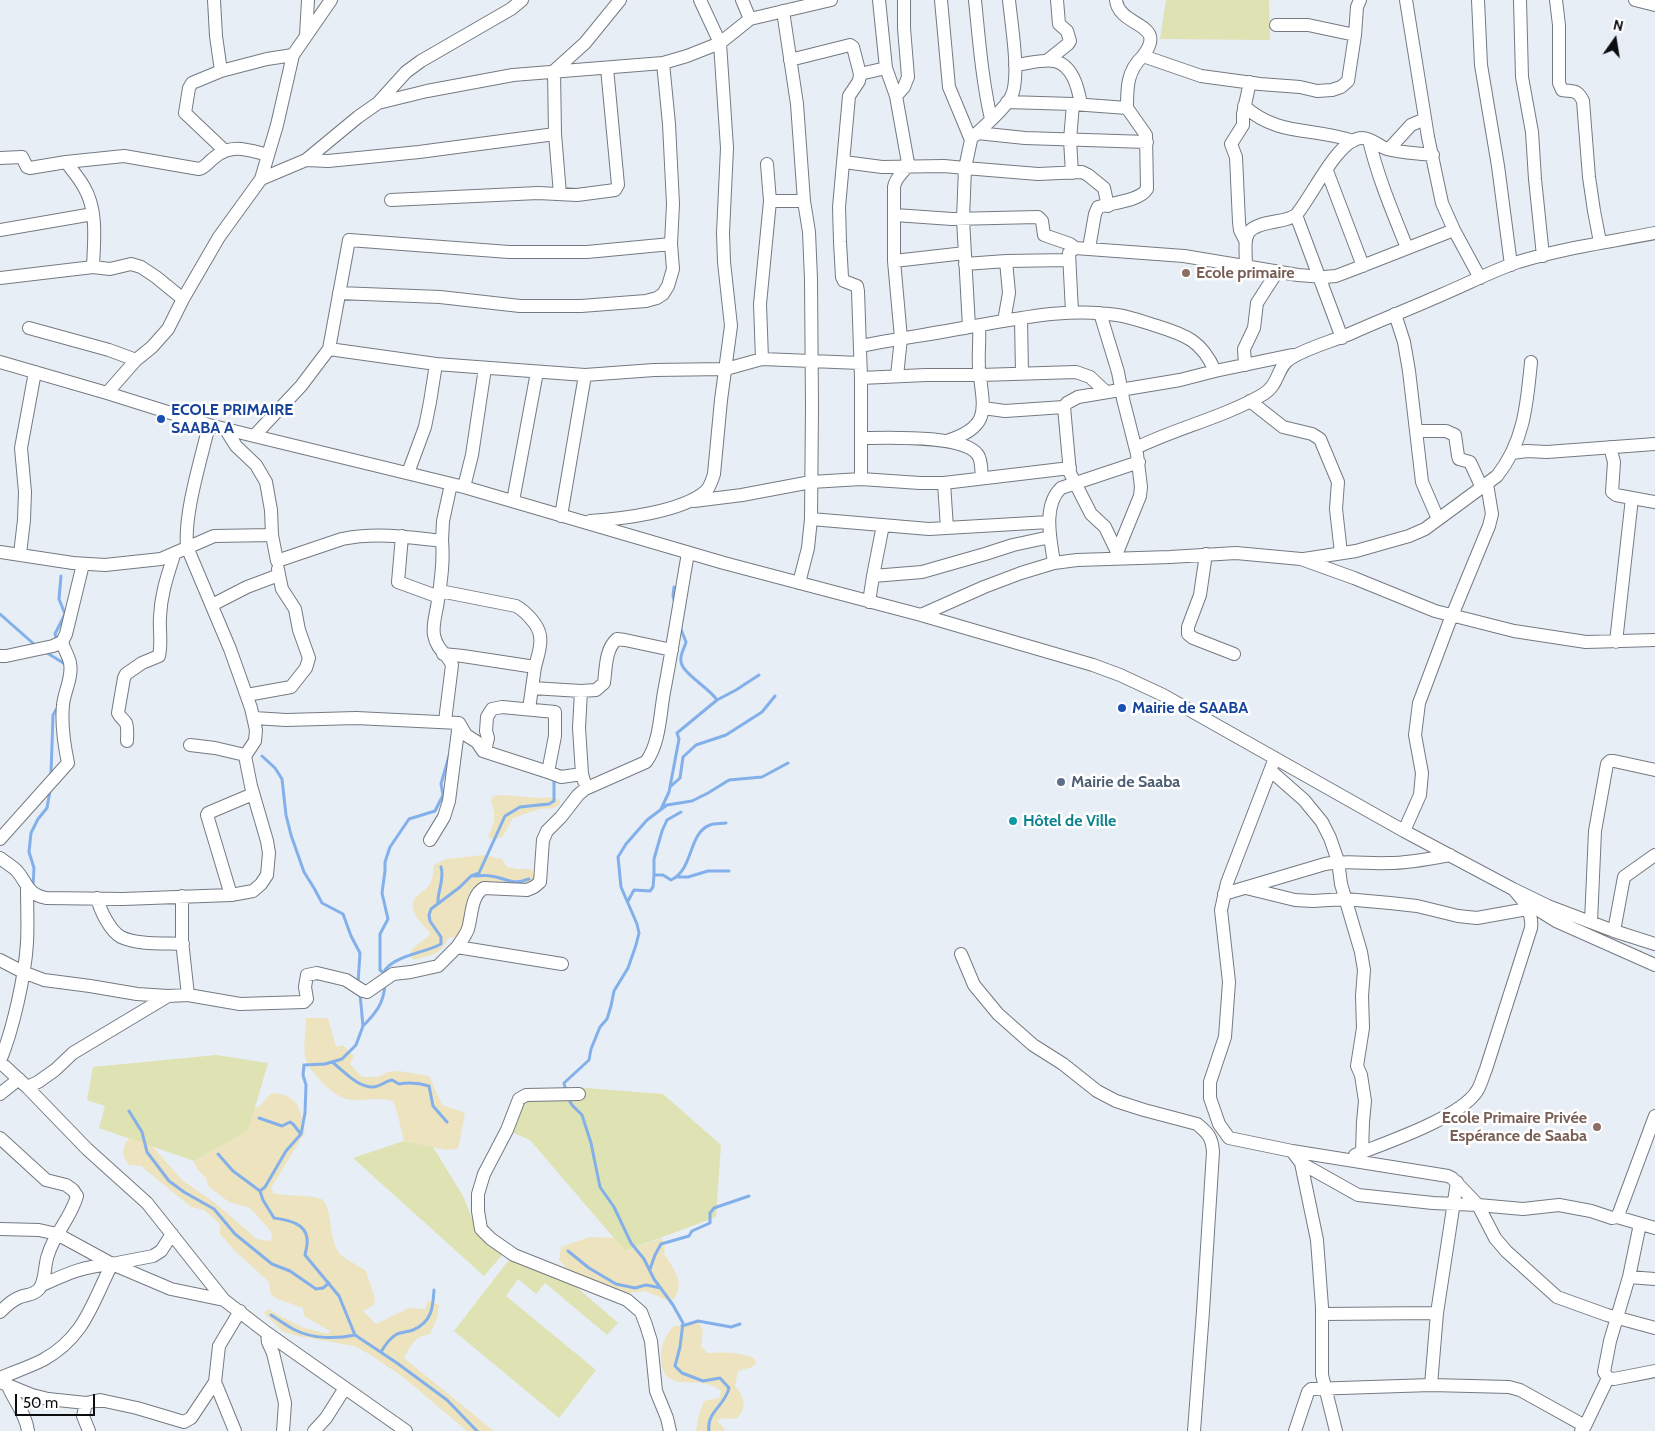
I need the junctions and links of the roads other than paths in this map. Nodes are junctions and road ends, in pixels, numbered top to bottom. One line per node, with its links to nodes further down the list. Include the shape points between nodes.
1 (214, 0): 37 (street)
2 (308, 0): 27 (street)
3 (332, 0): 27 (street)
4 (522, 0): 43 (street, via 421,61 406,72)
5 (620, 0): 38 (street, via 585,43)
6 (700, 0): 28 (street)
7 (742, 0): 24 (street)
8 (831, 0): 23 (street)
9 (880, 0): 36 (street)
10 (904, 0): 41 (street, via 908,77)
11 (941, 0): 50 (street, via 949,87)
12 (975, 0): 47 (street, via 980,58)
13 (1009, 0): 34 (street)
14 (1057, 0): 32 (street, via 1059,24 1067,31 1070,41)
15 (1116, 0): 30 (street, via 1121,13 1148,31 1151,37)
16 (1360, 0): 26 (street)
17 (1406, 0): 48 (street)
18 (1478, 0): 92 (street, via 1481,65)
19 (1520, 0): 87 (street, via 1522,77 1532,132)
20 (1556, 0): 82 (street, via 1559,83 1562,90 1576,91 1583,102 1589,177)
21 (1636, 0): 22 (street)
22 (1655, 5)
23 (786, 7): 24 (street); 31 (street)
24 (750, 19): 28 (street)
25 (1276, 25): 26 (street, via 1308,25)
26 (1356, 35): 40 (street, via 1348,80 1341,87 1317,91)
27 (306, 36): 29 (street)
28 (720, 43): 33 (street); 123 (street, via 728,148 723,243 731,326)
29 (293, 55): 37 (street); 57 (street)
30 (1143, 56): 40 (street, via 1201,76); 46 (street, via 1130,73)
31 (790, 60): 39 (street, via 850,46); 72 (street, via 797,104)
32 (1048, 60): 34 (street); 44 (street, via 1061,64 1076,81)
33 (663, 63): 35 (street); 83 (street, via 673,204)
34 (1015, 65): 42 (street, via 1015,87)
35 (607, 68): 38 (street); 69 (street, via 617,188 591,194)
36 (886, 68): 39 (street); 41 (street)
37 (221, 71): 56 (street, via 192,83 184,111)
38 (554, 71): 43 (street, via 427,91); 49 (street)
39 (860, 74): 62 (street, via 848,98)
40 (1250, 82): 45 (street)
41 (896, 96): 64 (street)
42 (1007, 102): 44 (street); 47 (street)
43 (378, 103): 60 (street)
44 (1077, 104): 46 (street); 51 (street)
45 (1244, 106): 53 (street, via 1271,124); 81 (street, via 1243,125 1231,144 1236,157 1240,230)
46 (1127, 108): 54 (street, via 1144,131)
47 (991, 119): 50 (street)
48 (1425, 119): 55 (street, via 1411,125); 58 (street)
49 (555, 134): 60 (street, via 343,160); 69 (street)
50 (974, 136): 51 (street); 65 (street)
51 (1070, 140): 54 (street); 67 (street)
52 (1369, 140): 53 (street); 55 (street); 86 (street, via 1384,191)
53 (1353, 141): 66 (street, via 1344,147)
54 (1147, 142): 73 (street, via 1144,193)
55 (1389, 149): 58 (street)
56 (224, 150): 57 (street, via 234,148); 61 (street, via 199,169 124,156)
57 (268, 155): 68 (street)
58 (1433, 155): 79 (street, via 1442,203)
59 (0, 158): 61 (street, via 22,157 30,168)
60 (306, 160): 68 (street)
61 (66, 162): 74 (street, via 85,187)
62 (844, 162): 64 (street); 111 (street, via 839,207 842,277 858,288)
63 (767, 164): 71 (street)
64 (907, 167): 65 (street); 76 (street, via 895,181)
65 (965, 168): 67 (street, via 1038,174); 77 (street)
66 (1327, 170): 75 (street); 94 (street)
67 (1072, 173): 73 (street, via 1086,174 1102,186)
68 (261, 180): 101 (street, via 218,237)
69 (560, 194): 70 (street)
70 (391, 200)
71 (770, 201): 72 (street); 114 (street, via 760,304)
72 (804, 201): 116 (street, via 809,232)
73 (1108, 206): 85 (street, via 1098,207)
74 (93, 214): 78 (street); 95 (street)
75 (1296, 214): 81 (street, via 1288,219 1256,225); 97 (street)
76 (894, 215): 77 (street); 90 (street)
77 (963, 219): 84 (street, via 1038,217 1042,221 1044,235); 88 (street)
78 (0, 230)
79 (1454, 230): 86 (street); 99 (street)
80 (1655, 233): 82 (street)
81 (1246, 240): 93 (street)
82 (1600, 242): 87 (street)
83 (671, 244): 100 (street, via 587,252 509,252 349,240); 100 (street, via 673,269 668,286 657,298 646,301 520,306)
84 (1075, 248): 85 (street); 89 (street, via 1069,253)
85 (1089, 248): 93 (street, via 1184,256)
86 (1408, 248): 94 (street)
87 (1543, 256): 92 (street)
88 (965, 259): 90 (street); 91 (street); 107 (street)
89 (1069, 260): 91 (street); 102 (street)
90 (894, 261): 109 (street)
91 (1006, 261): 106 (street, via 1009,293)
92 (1511, 265): 99 (street)
93 (1246, 266): 96 (street)
94 (1364, 266): 97 (street, via 1336,276)
95 (93, 267): 98 (street); 101 (street, via 136,265)
96 (1277, 272): 97 (street); 121 (street, via 1257,303 1254,328 1244,349)
97 (1318, 277): 110 (street)
98 (0, 278)
99 (1480, 278): 104 (street)
100 (339, 293): 112 (street)
101 (183, 299): 115 (street, via 168,329)
102 (1072, 312): 103 (street); 105 (street)
103 (1100, 313): 124 (street, via 1126,317 1181,334 1209,356); 132 (street)
104 (1395, 314): 110 (street); 140 (street, via 1404,342)
105 (1021, 319): 106 (street); 127 (street)
106 (1004, 321): 107 (street)
107 (974, 327): 109 (street); 128 (street)
108 (30, 328): 115 (street)
109 (901, 338): 111 (street); 130 (street)
110 (1342, 338): 113 (street)
111 (860, 346): 119 (street)
112 (329, 349): 120 (street); 141 (street, via 301,386)
113 (1304, 352): 121 (street); 135 (street, via 1285,363 1272,388)
114 (762, 359): 116 (street); 123 (street)
115 (136, 360): 134 (street)
116 (812, 361): 119 (street); 153 (street)
117 (0, 362): 125 (street)
118 (1530, 362): 147 (street, via 1526,411)
119 (860, 363): 131 (street)
120 (436, 364): 122 (street); 150 (street, via 424,427)
121 (1245, 365): 124 (street)
122 (485, 368): 126 (street); 158 (street)
123 (726, 369): 129 (street, via 654,370); 161 (street, via 712,479 706,492)
124 (1215, 370): 132 (street, via 1180,380)
125 (35, 372): 134 (street); 178 (street, via 21,448 25,492)
126 (536, 372): 129 (street); 160 (street)
127 (1022, 373): 128 (street); 133 (street, via 1076,372 1090,377)
128 (980, 375): 130 (street); 137 (street)
129 (585, 376): 163 (street)
130 (897, 376): 131 (street)
131 (861, 378): 142 (street)
132 (1122, 389): 133 (street); 146 (street)
133 (1106, 392): 136 (street, via 1072,399)
134 (107, 393): 138 (street)
135 (1250, 401): 146 (street); 177 (street, via 1283,427 1320,439 1338,482 1336,508)
136 (1064, 407): 137 (street, via 1005,411); 149 (street)
137 (983, 408): 143 (street, via 971,431)
138 (209, 425): 139 (street); 174 (street, via 192,502)
139 (226, 430): 141 (street); 170 (street, via 266,482)
140 (1417, 431): 157 (street, via 1446,431 1455,435 1459,459 1470,462); 165 (street, via 1422,482)
141 (254, 436): 150 (street)
142 (861, 438): 143 (street); 152 (street)
143 (947, 441): 151 (street, via 976,453)
144 (1655, 444): 145 (street)
145 (1610, 447): 147 (street); 159 (street, via 1614,462 1612,492)
146 (1136, 448): 148 (street)
147 (1512, 452): 157 (street, via 1501,471)
148 (1139, 462): 156 (street); 181 (street, via 1140,496)
149 (1070, 468): 151 (street); 156 (street)
150 (408, 473): 155 (street)
151 (982, 478): 154 (street)
152 (861, 479): 153 (street); 154 (street)
153 (811, 482): 161 (street); 164 (street)
154 (944, 483): 169 (street)
155 (451, 484): 158 (street); 173 (street)
156 (1075, 484): 167 (street, via 1061,488 1057,493); 181 (street, via 1092,514 1105,527)
157 (1484, 486): 165 (street); 193 (street, via 1491,519)
158 (464, 488): 160 (street)
159 (1632, 498): 162 (street); 196 (street)
160 (513, 501): 163 (street)
161 (689, 502): 166 (street, via 618,520)
162 (1655, 502)
163 (561, 516): 166 (street)
164 (811, 519): 168 (street); 188 (street)
165 (1438, 519): 177 (street, via 1409,536)
166 (580, 521): 176 (street)
167 (1049, 522): 169 (street); 172 (street)
168 (883, 525): 169 (street); 187 (street)
169 (947, 528)
170 (272, 534): 174 (street, via 214,536); 183 (street)
171 (402, 536): 173 (street); 183 (street, via 352,537); 189 (street, via 398,582)
172 (1050, 537): 184 (street); 187 (street, via 922,572)
173 (442, 541): 189 (street)
174 (187, 547): 180 (street); 191 (street)
175 (0, 552): 178 (street)
176 (688, 553): 188 (street); 197 (street)
177 (1341, 553): 182 (street)
178 (20, 554): 185 (street)
179 (1206, 554): 181 (street, via 1170,557); 182 (street, via 1236,553); 199 (street, via 1200,595 1188,634)
180 (174, 555): 185 (street, via 148,562); 209 (street, via 162,594 159,656 142,662 124,678 118,713 127,728)
181 (1116, 555): 184 (street)
182 (1301, 559): 193 (street)
183 (277, 561): 186 (street)
184 (1054, 563): 192 (street, via 984,587)
185 (82, 564): 195 (street)
186 (279, 575): 191 (street); 204 (street, via 282,589 295,609 309,658 306,668 291,687)
187 (873, 576): 190 (street)
188 (799, 583): 190 (street)
189 (439, 594): 198 (street, via 434,628 436,643); 201 (street, via 507,604 524,610 540,636)
190 (868, 602): 192 (street)
191 (212, 604): 204 (street)
192 (921, 616): 213 (street, via 1120,675 1163,695)
193 (1452, 616): 196 (street, via 1542,636); 220 (street, via 1419,704 1415,735 1422,773 1420,795)
194 (1655, 640): 196 (street)
195 (62, 642): 200 (street); 221 (street, via 70,662 62,730 68,763)
196 (1616, 642)
197 (672, 650): 203 (street, via 617,639 611,644 604,683 593,691); 218 (street, via 650,757 646,762)
198 (443, 654): 201 (street); 207 (street, via 452,665)
199 (1234, 654)
200 (0, 656)
201 (535, 667): 202 (street)
202 (532, 688): 203 (street); 205 (street)
203 (581, 691): 217 (street, via 578,728)
204 (247, 695): 206 (street)
205 (529, 709): 211 (street, via 492,709 487,717); 216 (street, via 555,712 555,736)
206 (254, 718): 207 (street); 212 (street, via 255,741)
207 (445, 721): 208 (street)
208 (459, 723): 211 (street, via 466,735); 222 (street, via 449,801 444,817)
209 (127, 741)
210 (190, 745): 212 (street)
211 (485, 751): 216 (street)
212 (246, 755): 219 (street)
213 (1275, 758): 215 (street); 220 (street)
214 (1655, 770): 236 (street, via 1614,761 1607,764 1595,831)
215 (1270, 771): 226 (street, via 1304,800 1322,822); 231 (street)
216 (548, 772): 217 (street, via 561,777)
217 (582, 774): 218 (street)
218 (585, 789): 240 (street, via 547,831 543,840 540,882 527,890 484,888 479,891 468,931)
219 (253, 794): 230 (street, via 267,840 267,875 254,891); 230 (street, via 207,815)
220 (1404, 831): 224 (street)
221 (0, 839)
222 (430, 840)
223 (1655, 855): 237 (street, via 1624,877)
224 (1450, 856): 226 (street, via 1387,863); 229 (street)
225 (0, 858): 227 (street, via 16,870)
226 (1338, 861): 228 (street); 234 (street)
227 (27, 888): 233 (street, via 46,898); 245 (street, via 27,943)
228 (1246, 888): 231 (street); 234 (street, via 1304,901)
229 (1513, 889): 235 (street); 236 (street)
230 (231, 894): 232 (street)
231 (1224, 894): 254 (street, via 1221,910 1229,982 1224,1037 1210,1082 1210,1098 1219,1124 1229,1138)
232 (182, 896): 233 (street); 238 (street)
233 (97, 898): 238 (street, via 100,910 120,936 134,941)
234 (1345, 899): 235 (street, via 1417,906 1478,918); 255 (street, via 1364,970 1363,1028 1357,1066 1365,1101)
235 (1525, 905): 244 (street); 255 (street, via 1530,916 1530,928 1477,1091 1468,1102 1452,1112 1398,1140)
236 (1591, 922): 237 (street)
237 (1614, 931): 239 (street)
238 (182, 944): 246 (street)
239 (1655, 944)
240 (458, 947): 243 (street); 246 (street, via 438,966 393,974 367,992 346,980 317,973 307,975 307,1000 298,1003 240,1004)
241 (961, 954): 295 (street, via 974,985 998,1014 1033,1045 1097,1091 1124,1104 1197,1124 1212,1140)
242 (0, 960): 245 (street)
243 (562, 964)
244 (1655, 965)
245 (23, 972): 247 (street, via 44,980); 248 (street)
246 (188, 995): 247 (street)
247 (168, 996): 249 (street, via 73,1053 38,1082)
248 (0, 1061): 249 (street)
249 (23, 1083): 250 (street); 266 (street, via 87,1149 147,1203)
250 (0, 1094)
251 (579, 1094): 294 (street, via 520,1099 484,1174 478,1194 481,1229 514,1255 627,1300 641,1312 651,1341 656,1390)
252 (1655, 1116): 261 (street)
253 (0, 1138): 265 (street, via 46,1180 73,1190 75,1203)
254 (1292, 1150): 256 (street); 257 (street)
255 (1362, 1152): 256 (street)
256 (1344, 1159): 258 (street, via 1448,1176)
257 (1301, 1163): 259 (street, via 1358,1195); 275 (street, via 1317,1240)
258 (1457, 1182): 259 (street); 260 (street)
259 (1454, 1204): 260 (street); 274 (street)
260 (1478, 1205): 261 (street, via 1523,1210 1566,1205); 276 (street, via 1495,1238 1506,1251 1557,1297)
261 (1617, 1217): 262 (street)
262 (1640, 1224): 263 (street); 268 (street)
263 (1655, 1228)
264 (0, 1229): 265 (street)
265 (56, 1234): 267 (street); 270 (street)
266 (172, 1234): 267 (street, via 161,1251 152,1256); 271 (street)
267 (112, 1264): 270 (street, via 74,1270); 271 (street, via 171,1289); 281 (street, via 88,1316 70,1341)
268 (1629, 1277): 269 (street); 276 (street)
269 (1655, 1279)
270 (42, 1285): 273 (street)
271 (224, 1300): 272 (street)
272 (240, 1311): 278 (street); 282 (street, via 219,1346)
273 (0, 1312)
274 (1437, 1313): 275 (street); 283 (street)
275 (1322, 1314): 284 (street, via 1322,1375)
276 (1616, 1318): 277 (street); 280 (street, via 1605,1363 1604,1372)
277 (1655, 1328)
278 (267, 1333): 285 (street); 291 (street, via 285,1403)
279 (1655, 1371): 280 (street)
280 (1608, 1378): 287 (street)
281 (3, 1382): 286 (street, via 48,1399); 288 (street, via 21,1410)
282 (215, 1382): 286 (street, via 191,1418 184,1422 100,1400); 290 (street)
283 (1431, 1385): 284 (street); 287 (street, via 1514,1388)
284 (1326, 1387): 296 (street, via 1309,1390); 297 (street)
285 (345, 1388): 292 (street); 293 (street)
286 (86, 1403): 289 (street, via 83,1416)
287 (1583, 1428)
288 (28, 1431)
289 (88, 1431)
290 (235, 1431)
291 (283, 1431)
292 (314, 1431)
293 (406, 1431)
294 (670, 1431)
295 (1194, 1431)
296 (1295, 1431)
297 (1336, 1431)

